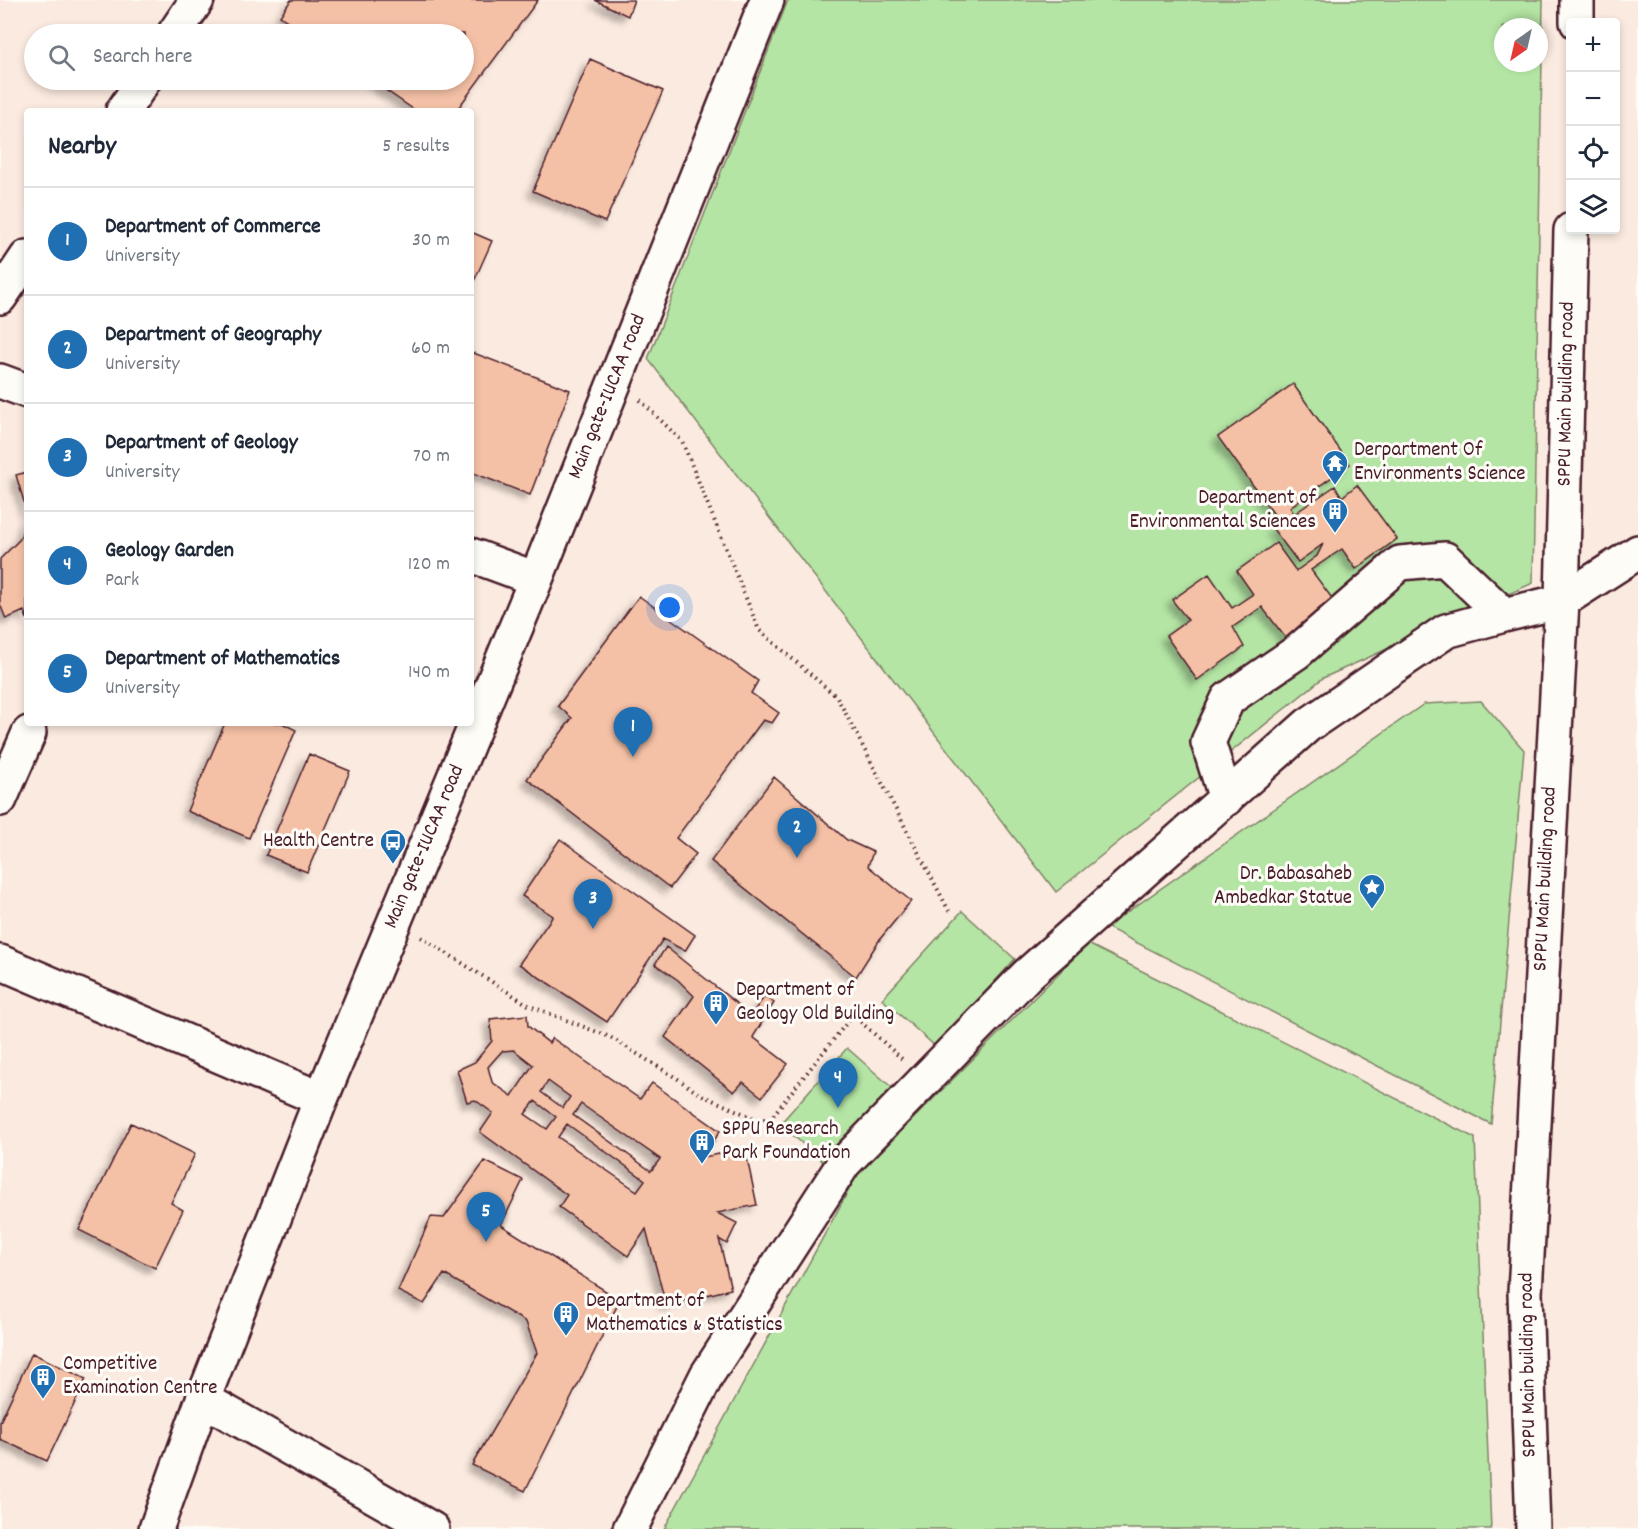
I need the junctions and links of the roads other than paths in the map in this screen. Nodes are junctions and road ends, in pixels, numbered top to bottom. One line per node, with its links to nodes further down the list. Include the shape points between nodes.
1 (197, 0): 5 (street)
2 (767, 0): 15 (street, Main gate-IUCAA road)
3 (1577, 0): 4 (street)
4 (1576, 18)
5 (181, 24)
6 (137, 90): 7 (street)
7 (125, 108)
8 (1571, 234): 16 (street, SPPU Main building road)
9 (24, 261): 10 (street)
10 (0, 297)
11 (0, 381): 12 (street)
12 (24, 389)
13 (1638, 552): 16 (street)
14 (474, 556): 15 (street)
15 (536, 579): 22 (street, Main gate-IUCAA road)
16 (1562, 602): 17 (street); 27 (street, SPPU Main building road, via 1525,1293)
17 (1504, 615): 20 (street, via 1446,632 1308,725); 20 (street, via 1445,559 1400,563 1297,652 1228,699 1208,742)
18 (29, 733): 19 (street)
19 (0, 799)
20 (1226, 799): 26 (street, via 1027,975 844,1163 707,1375)
21 (0, 962): 22 (street)
22 (321, 1099): 23 (street, Main gate-IUCAA road)
23 (203, 1399): 24 (street, Main gate-IUCAA road); 25 (street)
24 (156, 1529)
25 (432, 1529)
26 (630, 1529)
27 (1533, 1529)

